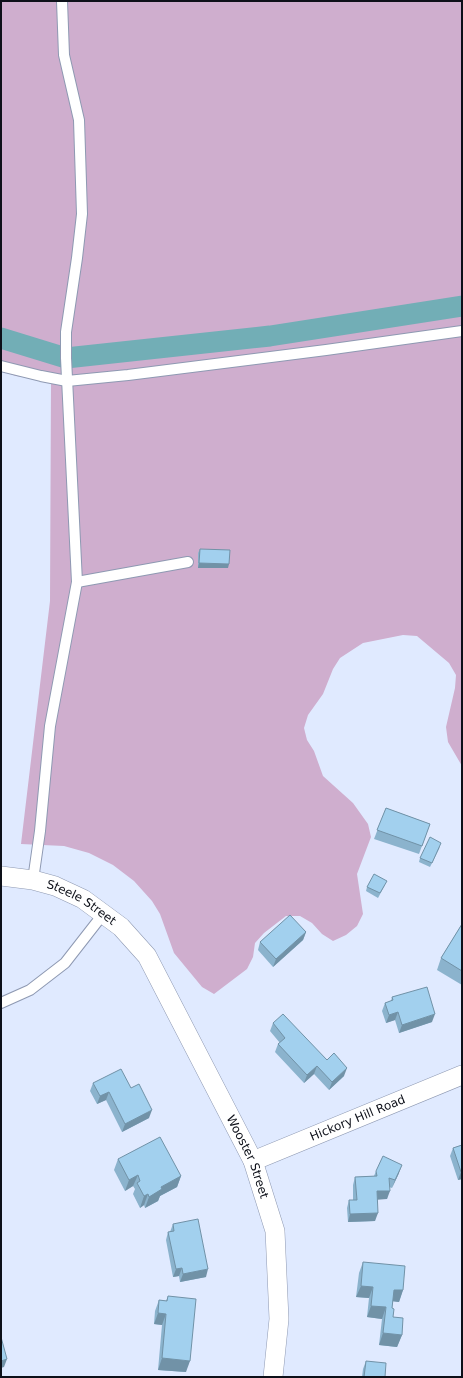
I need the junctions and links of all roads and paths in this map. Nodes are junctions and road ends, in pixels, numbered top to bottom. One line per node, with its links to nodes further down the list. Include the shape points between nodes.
1 (62, 1): 4 (lane, via 64,55 79,120 82,214 66,332)
2 (462, 331): 4 (lane)
3 (1, 366): 4 (lane)
4 (67, 381): 6 (lane)
5 (188, 562): 6 (lane)
6 (77, 582): 8 (lane, via 50,726)
7 (1, 876): 8 (street, Steele Street)
8 (33, 880): 9 (street, Steele Street, via 55,886 83,899)
9 (104, 913): 10 (street, Steele Street, via 121,927); 11 (lane, via 65,963 30,990)
10 (147, 956): 13 (street, Wooster Street)
11 (1, 1003)
12 (462, 1075): 13 (street, Hickory Hill Road)
13 (254, 1161): 14 (street, Wooster Street, via 275,1232 279,1319)
14 (273, 1377)

